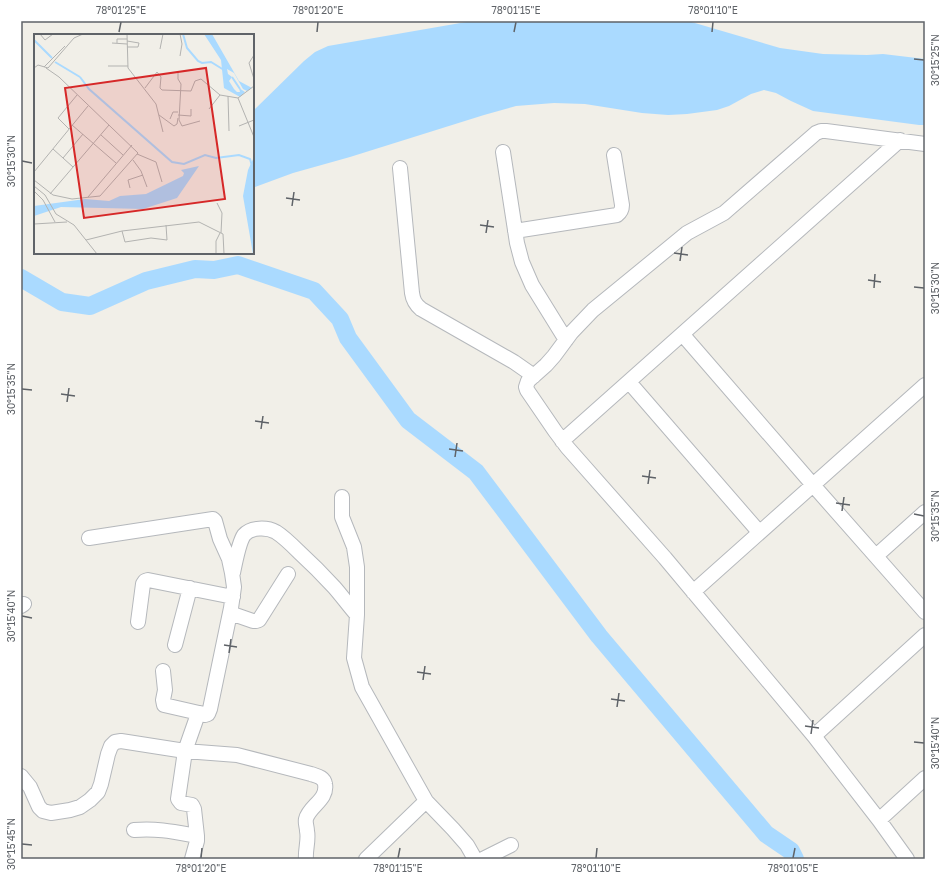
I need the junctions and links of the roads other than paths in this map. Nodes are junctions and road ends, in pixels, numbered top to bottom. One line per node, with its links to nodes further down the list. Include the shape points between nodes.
1 (900, 140): 2 (street); 7 (street); 8 (street, via 826,131 816,133 724,213 687,233 593,310)
2 (925, 144)
3 (503, 152): 6 (street)
4 (614, 155): 6 (street, via 622,205 620,213)
5 (400, 168): 9 (street, via 412,293 416,305)
6 (515, 231): 8 (street, via 522,262 532,285)
7 (682, 334): 10 (street); 13 (street)
8 (566, 340): 9 (street)
9 (534, 376): 12 (street, via 527,384 527,390)
10 (629, 382): 12 (street); 16 (street)
11 (925, 385): 13 (street)
12 (562, 441): 22 (street)
13 (812, 485): 16 (street); 18 (street)
14 (342, 497): 26 (street, via 342,517 354,547 357,568)
15 (925, 512): 18 (street)
16 (759, 532): 22 (street)
17 (89, 538): 19 (street, via 213,519)
18 (876, 556): 24 (street)
19 (232, 573): 23 (street); 26 (street, via 244,534 269,529 286,540 314,567)
20 (288, 574): 25 (street, via 259,620 253,621)
21 (190, 588): 23 (street); 27 (street, via 152,580 145,581); 29 (street)
22 (693, 592): 32 (street)
23 (233, 597): 25 (street)
24 (925, 612)
25 (230, 613): 31 (street, via 209,712 205,715)
26 (357, 615): 36 (street, via 354,658 362,687)
27 (138, 622)
28 (925, 635): 32 (street)
29 (175, 645)
30 (163, 671): 31 (street, via 164,705)
31 (199, 713): 33 (street)
32 (814, 736): 37 (street)
33 (185, 751): 34 (street, via 115,742 108,754 98,792 80,807 51,813 39,807 30,787); 39 (street, via 178,799 181,803 194,807); 42 (street, via 237,755 320,777 326,787 325,793 306,819)
34 (21, 776)
35 (925, 778): 37 (street)
36 (426, 801): 43 (street); 44 (street, via 467,845)
37 (879, 820): 46 (street)
38 (134, 830): 39 (street, via 161,829)
39 (197, 836): 41 (street)
40 (511, 845): 45 (street)
41 (192, 859)
42 (306, 859)
43 (366, 859)
44 (475, 859)
45 (483, 859)
46 (907, 859)

